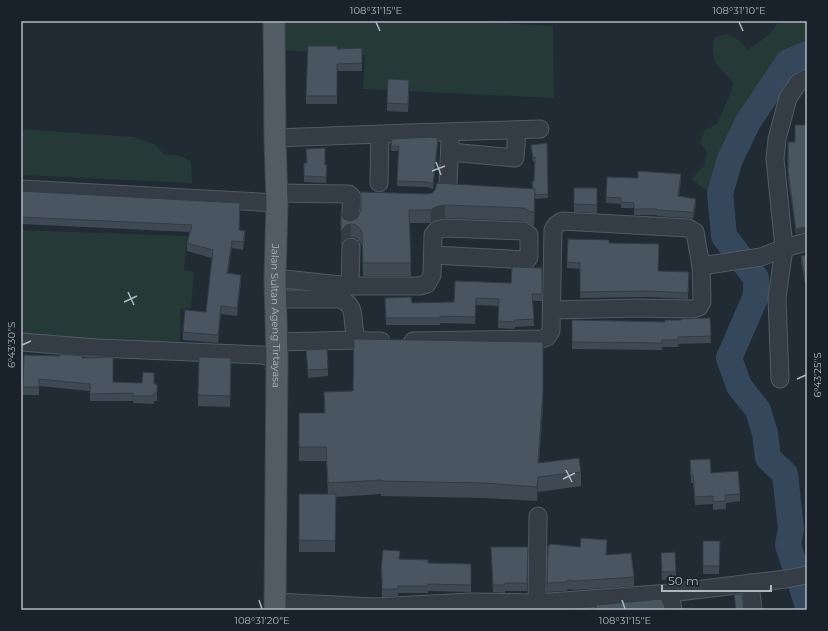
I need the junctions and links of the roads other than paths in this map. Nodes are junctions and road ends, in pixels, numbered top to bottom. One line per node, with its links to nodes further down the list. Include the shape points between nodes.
1 (274, 21): 7 (main road, Jalan Sultan Ageng Tirtayasa)
2 (807, 78): 16 (street, via 798,83 788,98 777,139 775,159)
3 (540, 129): 4 (street)
4 (518, 130): 5 (street); 8 (street, via 515,158)
5 (451, 132): 6 (street); 8 (street)
6 (380, 134): 7 (street); 11 (street, via 384,190)
7 (275, 138): 12 (main road, Jalan Sultan Ageng Tirtayasa)
8 (450, 152): 9 (street)
9 (448, 183)
10 (21, 189): 12 (street, via 247,202)
11 (351, 195): 12 (street); 13 (street)
12 (273, 199): 19 (main road, Jalan Sultan Ageng Tirtayasa)
13 (350, 224)
14 (807, 242): 16 (street)
15 (351, 247): 20 (street)
16 (784, 248): 18 (street, via 761,257); 26 (street, via 777,298)
17 (432, 255): 17 (street, via 526,260 529,257 529,235 523,231 445,228 437,230 433,235); 20 (street, via 432,275 427,284)
18 (706, 265): 22 (street, via 702,302 699,307 693,309); 22 (street, via 695,232 688,228 562,221 553,230)
19 (275, 278): 20 (street); 21 (main road, Jalan Sultan Ageng Tirtayasa)
20 (350, 286)
21 (275, 299): 23 (street, via 339,299 347,302 352,308); 25 (main road, Jalan Sultan Ageng Tirtayasa)
22 (552, 310): 23 (street, via 551,331 542,339 368,342)
23 (358, 340): 25 (street)
24 (21, 342): 25 (street, via 245,355)
25 (272, 352): 31 (main road, Jalan Sultan Ageng Tirtayasa)
26 (780, 379)
27 (538, 516): 32 (street)
28 (807, 575): 29 (street)
29 (750, 583): 30 (street); 35 (street)
30 (670, 593): 32 (street); 34 (street)
31 (275, 606): 33 (street)
32 (538, 606): 33 (street, via 470,602)
33 (411, 608)
34 (672, 610)
35 (752, 610)

